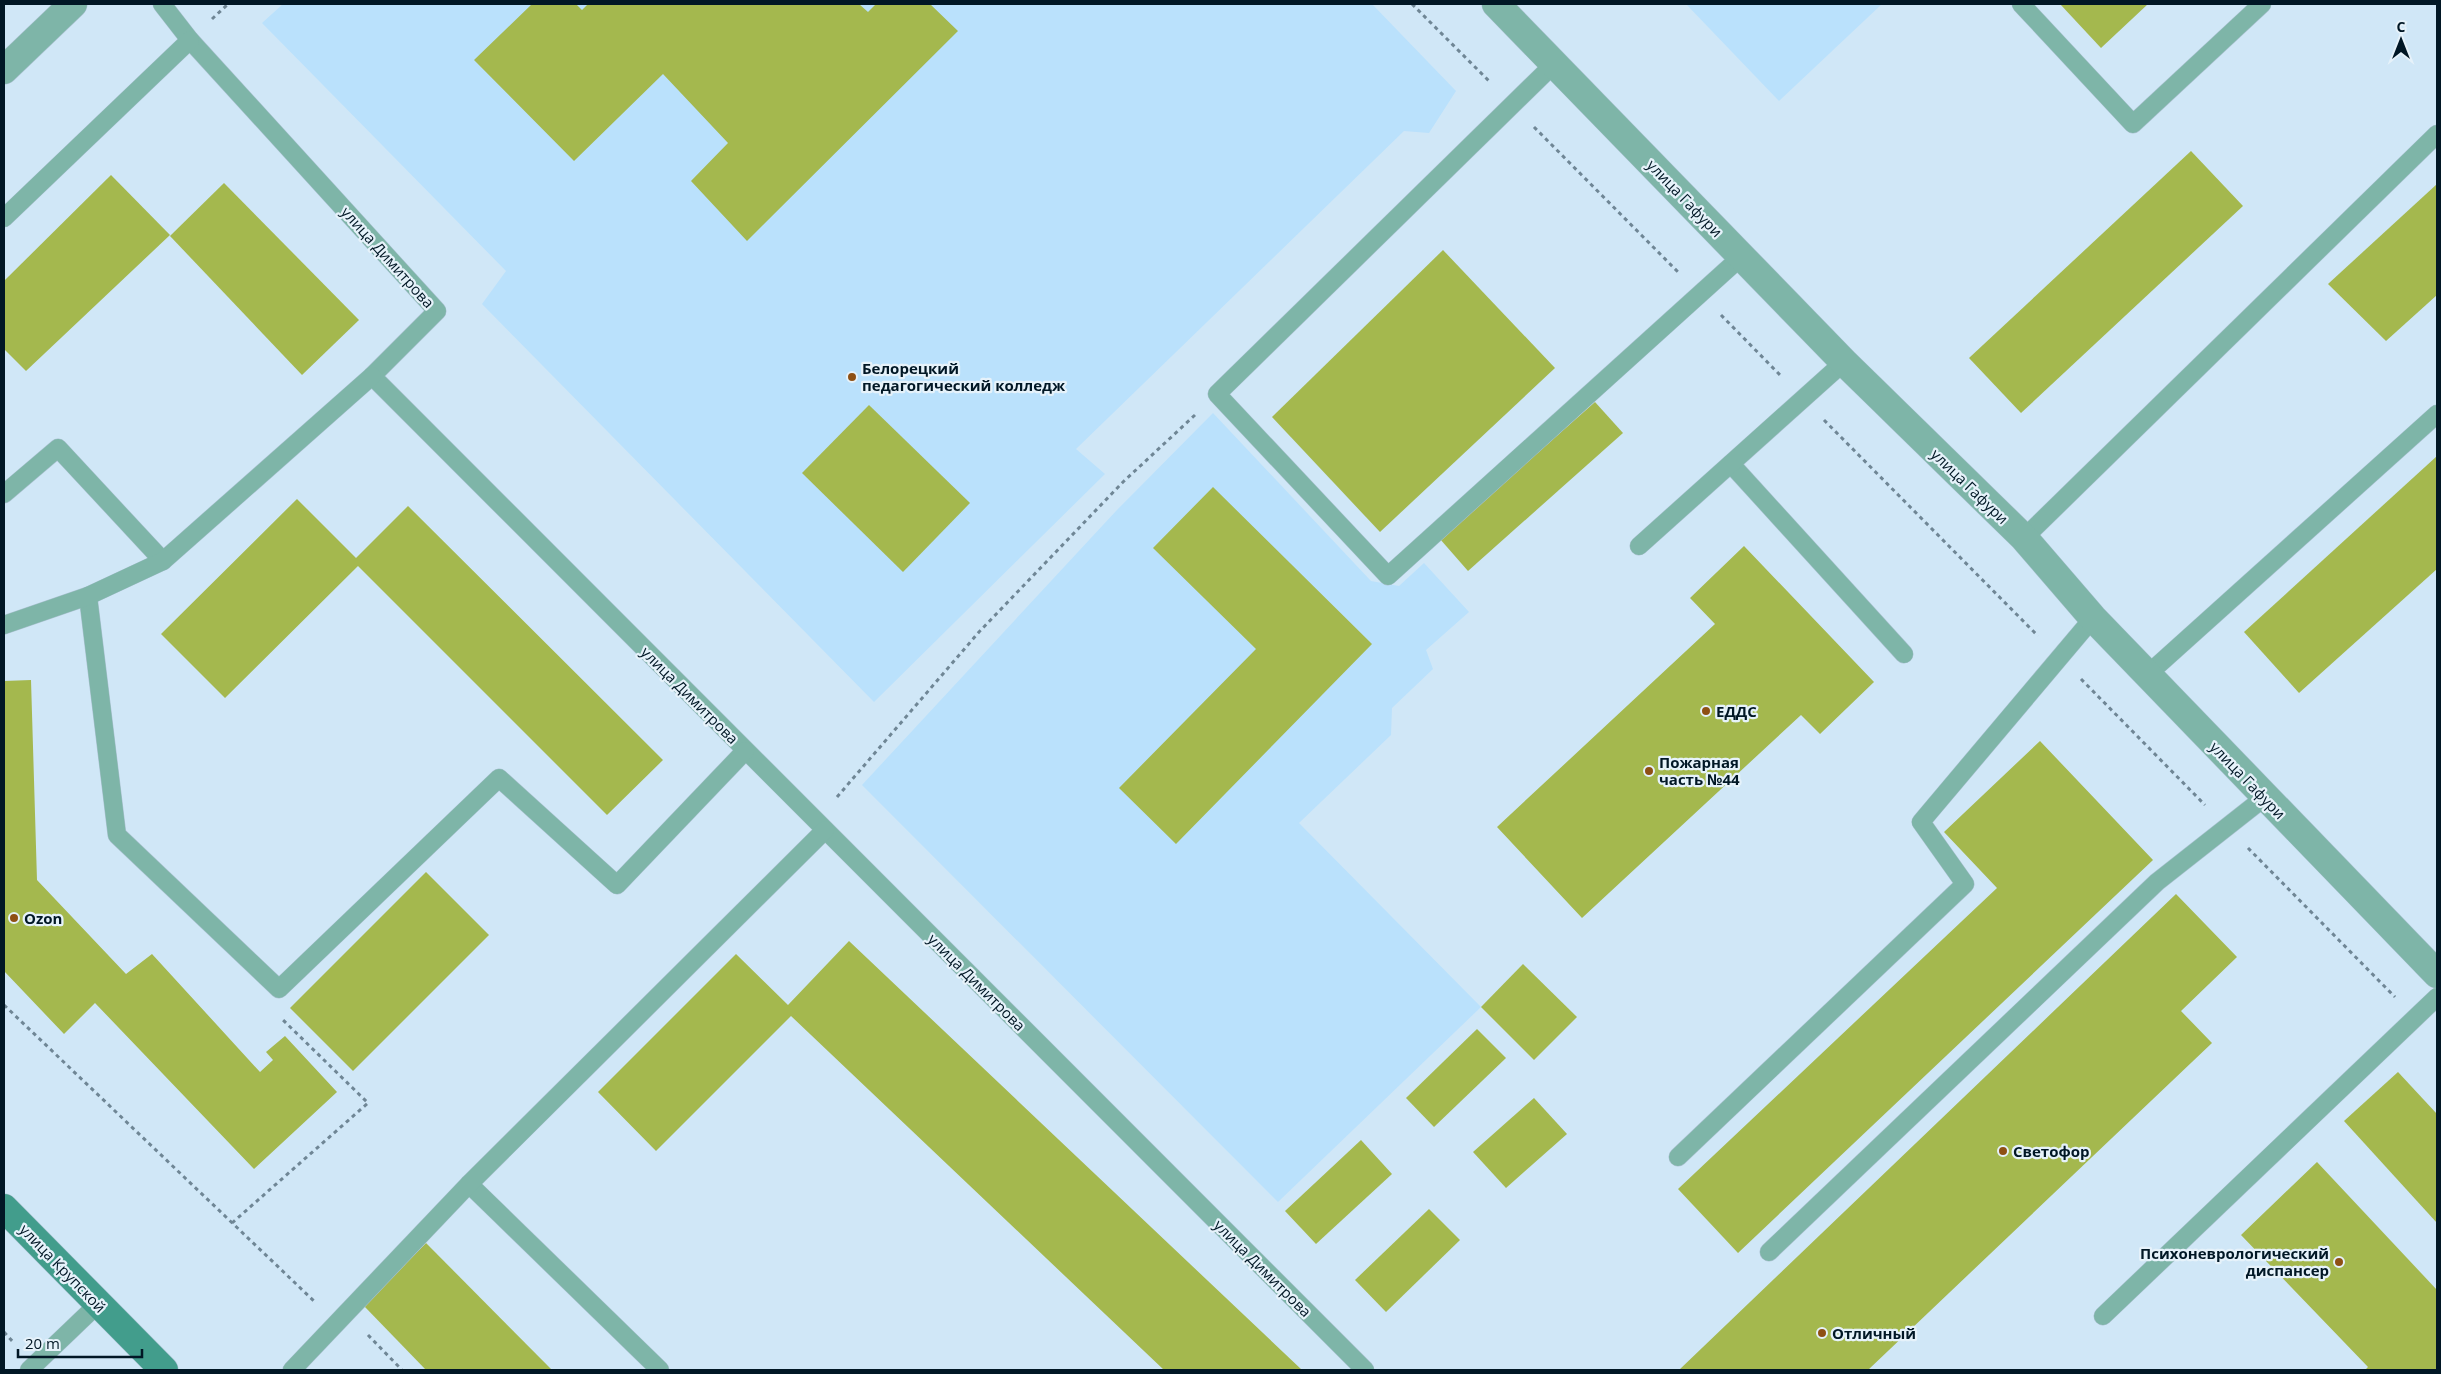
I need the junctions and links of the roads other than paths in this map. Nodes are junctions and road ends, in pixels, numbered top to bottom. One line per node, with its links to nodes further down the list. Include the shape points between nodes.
1 (73, 4): 8 (street)
2 (162, 4): 6 (lane, улица Димитрова)
3 (1496, 4): 7 (street, улица Гафури)
4 (2021, 4): 5 (lane, via 2133,124)
5 (2262, 4)
6 (190, 40): 10 (lane); 13 (lane, улица Димитрова, via 437,311)
7 (1554, 64): 11 (street, улица Гафури); 11 (lane, via 1217,394 1388,576)
8 (4, 70)
9 (2437, 134): 17 (lane)
10 (4, 218)
11 (1742, 256): 12 (street, улица Гафури)
12 (1844, 362): 15 (lane); 17 (street, улица Гафури)
13 (372, 376): 19 (lane); 25 (lane, улица Димитрова)
14 (2437, 414): 24 (lane)
15 (1731, 464): 18 (lane); 23 (lane)
16 (4, 494): 19 (lane, via 58,448)
17 (2024, 538): 21 (street, улица Гафури)
18 (1639, 546)
19 (163, 561): 20 (lane)
20 (88, 596): 22 (lane); 25 (lane, via 118,835 280,989 499,778 617,885)
21 (2093, 618): 24 (street, улица Гафури); 30 (lane, via 1921,822 1965,884)
22 (4, 625)
23 (1904, 654)
24 (2147, 675): 26 (street, улица Гафури)
25 (746, 751): 27 (lane, улица Димитрова)
26 (2265, 797): 28 (street, улица Гафури); 33 (lane, via 2157,882)
27 (826, 830): 31 (lane); 40 (lane, улица Димитрова)
28 (2437, 974)
29 (2437, 997): 35 (lane)
30 (1678, 1157)
31 (469, 1184): 38 (lane); 39 (lane)
32 (4, 1208): 34 (main road, улица Крупской)
33 (1769, 1252)
34 (98, 1304): 36 (lane); 37 (main road, улица Крупской)
35 (2103, 1316)
36 (29, 1370)
37 (164, 1370)
38 (292, 1370)
39 (660, 1370)
40 (1365, 1370)

